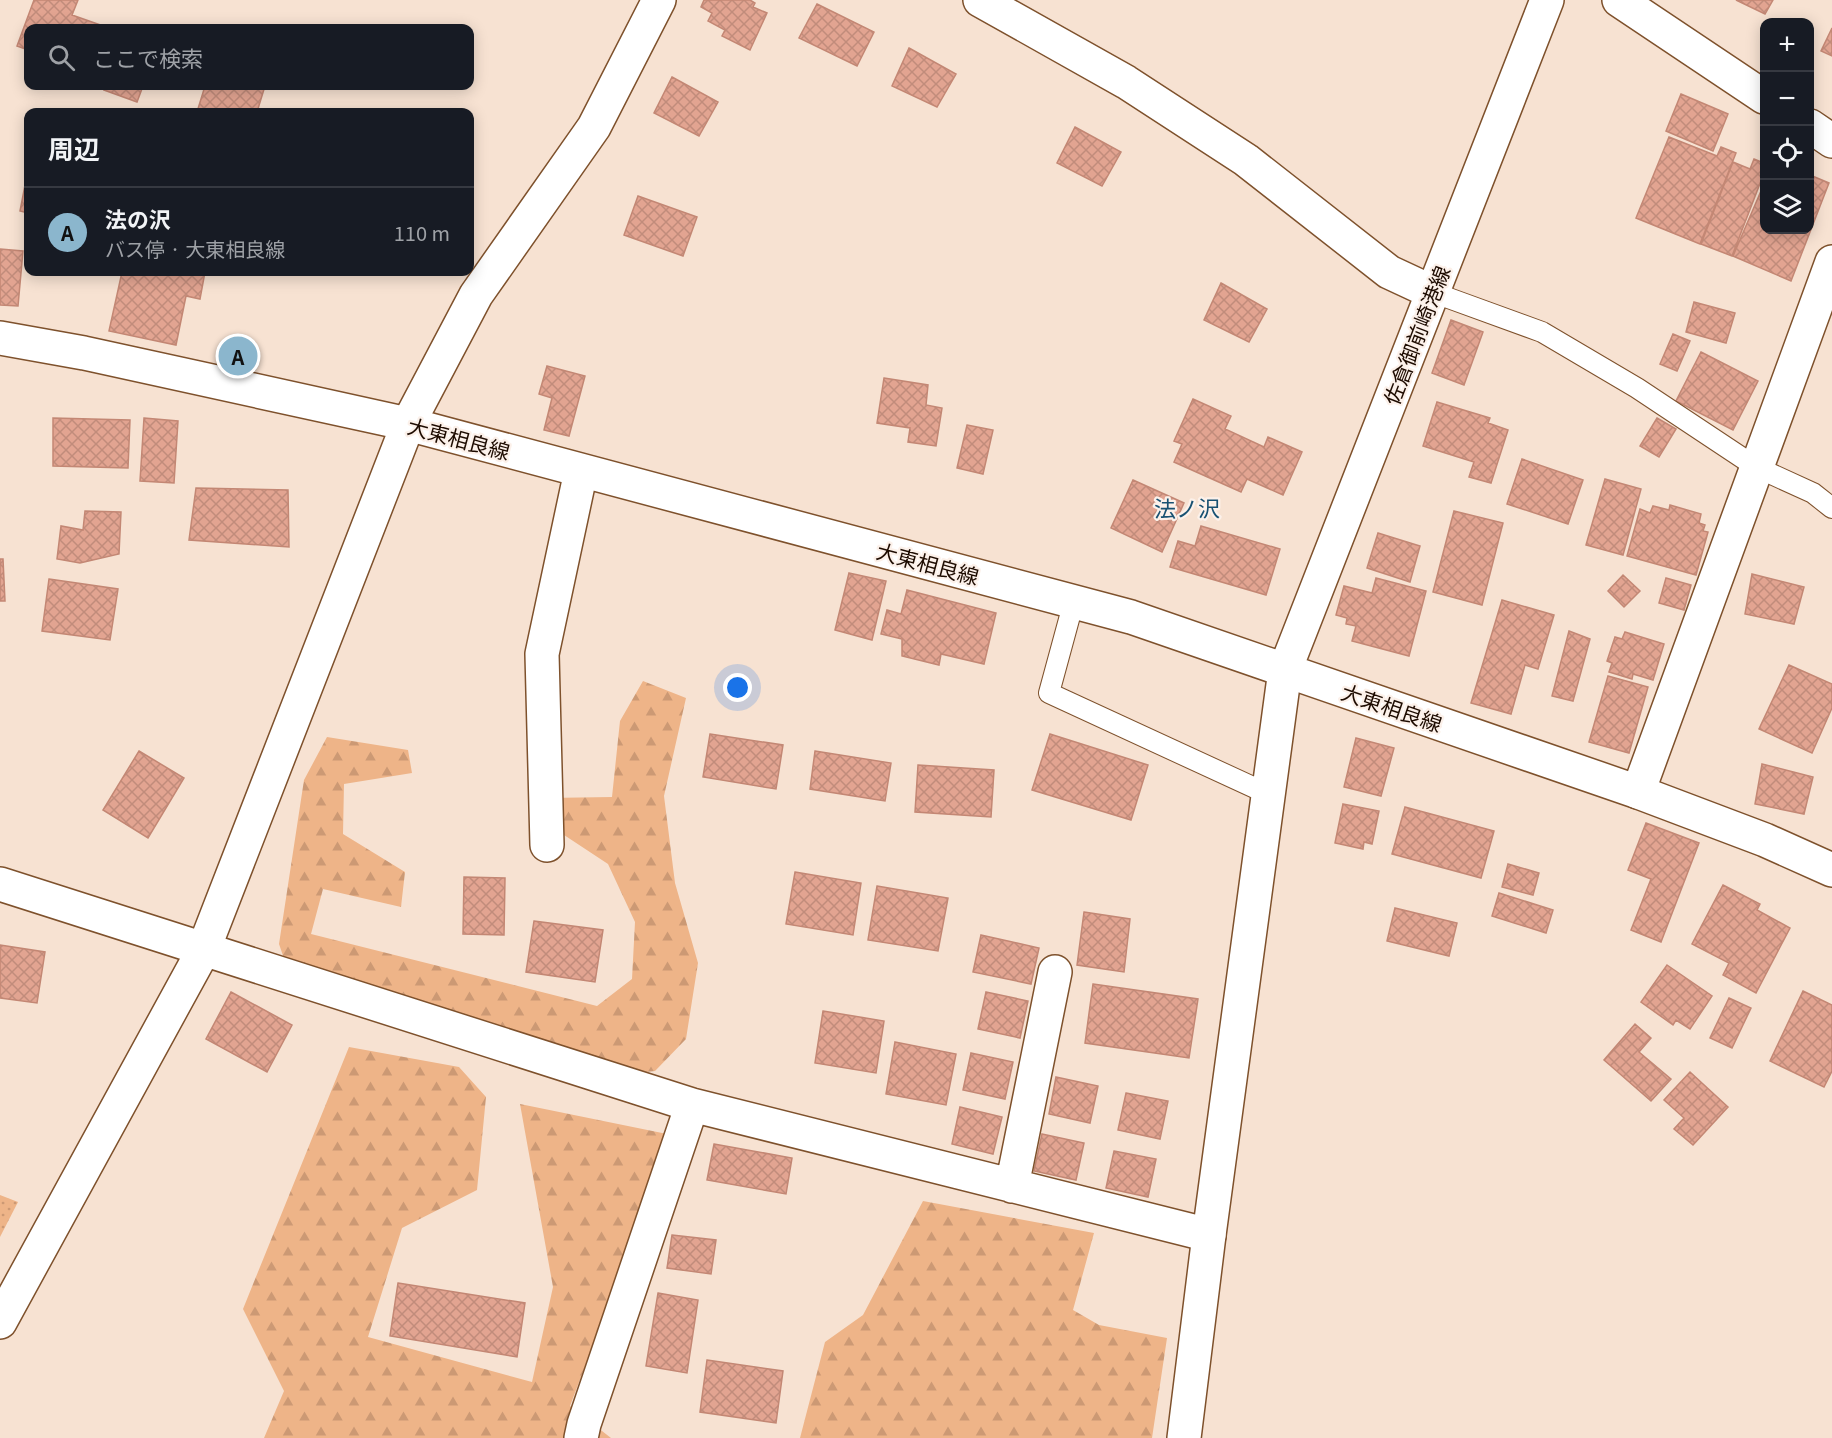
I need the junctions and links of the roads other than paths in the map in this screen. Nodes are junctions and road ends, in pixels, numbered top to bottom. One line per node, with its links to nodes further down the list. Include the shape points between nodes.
1 (660, 0): 11 (street, via 594,127 476,295)
2 (981, 0): 9 (street, via 1126,82 1246,160 1389,272)
3 (1547, 0): 9 (street, 佐倉御前崎港線)
4 (1619, 0): 5 (street)
5 (1760, 94)
6 (1814, 129): 7 (street)
7 (1832, 141)
8 (1832, 262): 12 (street)
9 (1432, 292): 12 (lane, via 1542,332 1637,388); 16 (street, 佐倉御前崎港線)
10 (0, 338): 11 (street, 大東相良線)
11 (408, 424): 13 (street, 大東相良線); 22 (street)
12 (1756, 467): 14 (lane, via 1813,493); 17 (street)
13 (581, 471): 15 (street, 大東相良線); 19 (street, via 542,654)
14 (1832, 508)
15 (1074, 601): 16 (street, 大東相良線, via 1131,616); 18 (lane, via 1049,693)
16 (1285, 670): 17 (street, 大東相良線); 18 (street, 佐倉御前崎港線)
17 (1638, 792): 20 (street, 大東相良線)
18 (1268, 794): 26 (street, 佐倉御前崎港線)
19 (547, 845)
20 (1832, 870)
21 (0, 884): 22 (street)
22 (203, 951): 24 (street); 27 (street)
23 (1055, 972): 25 (street)
24 (692, 1105): 25 (street); 28 (street)
25 (1012, 1186): 26 (street)
26 (1209, 1236): 29 (street, 佐倉御前崎港線)
27 (0, 1323)
28 (581, 1438)
29 (1184, 1438)

